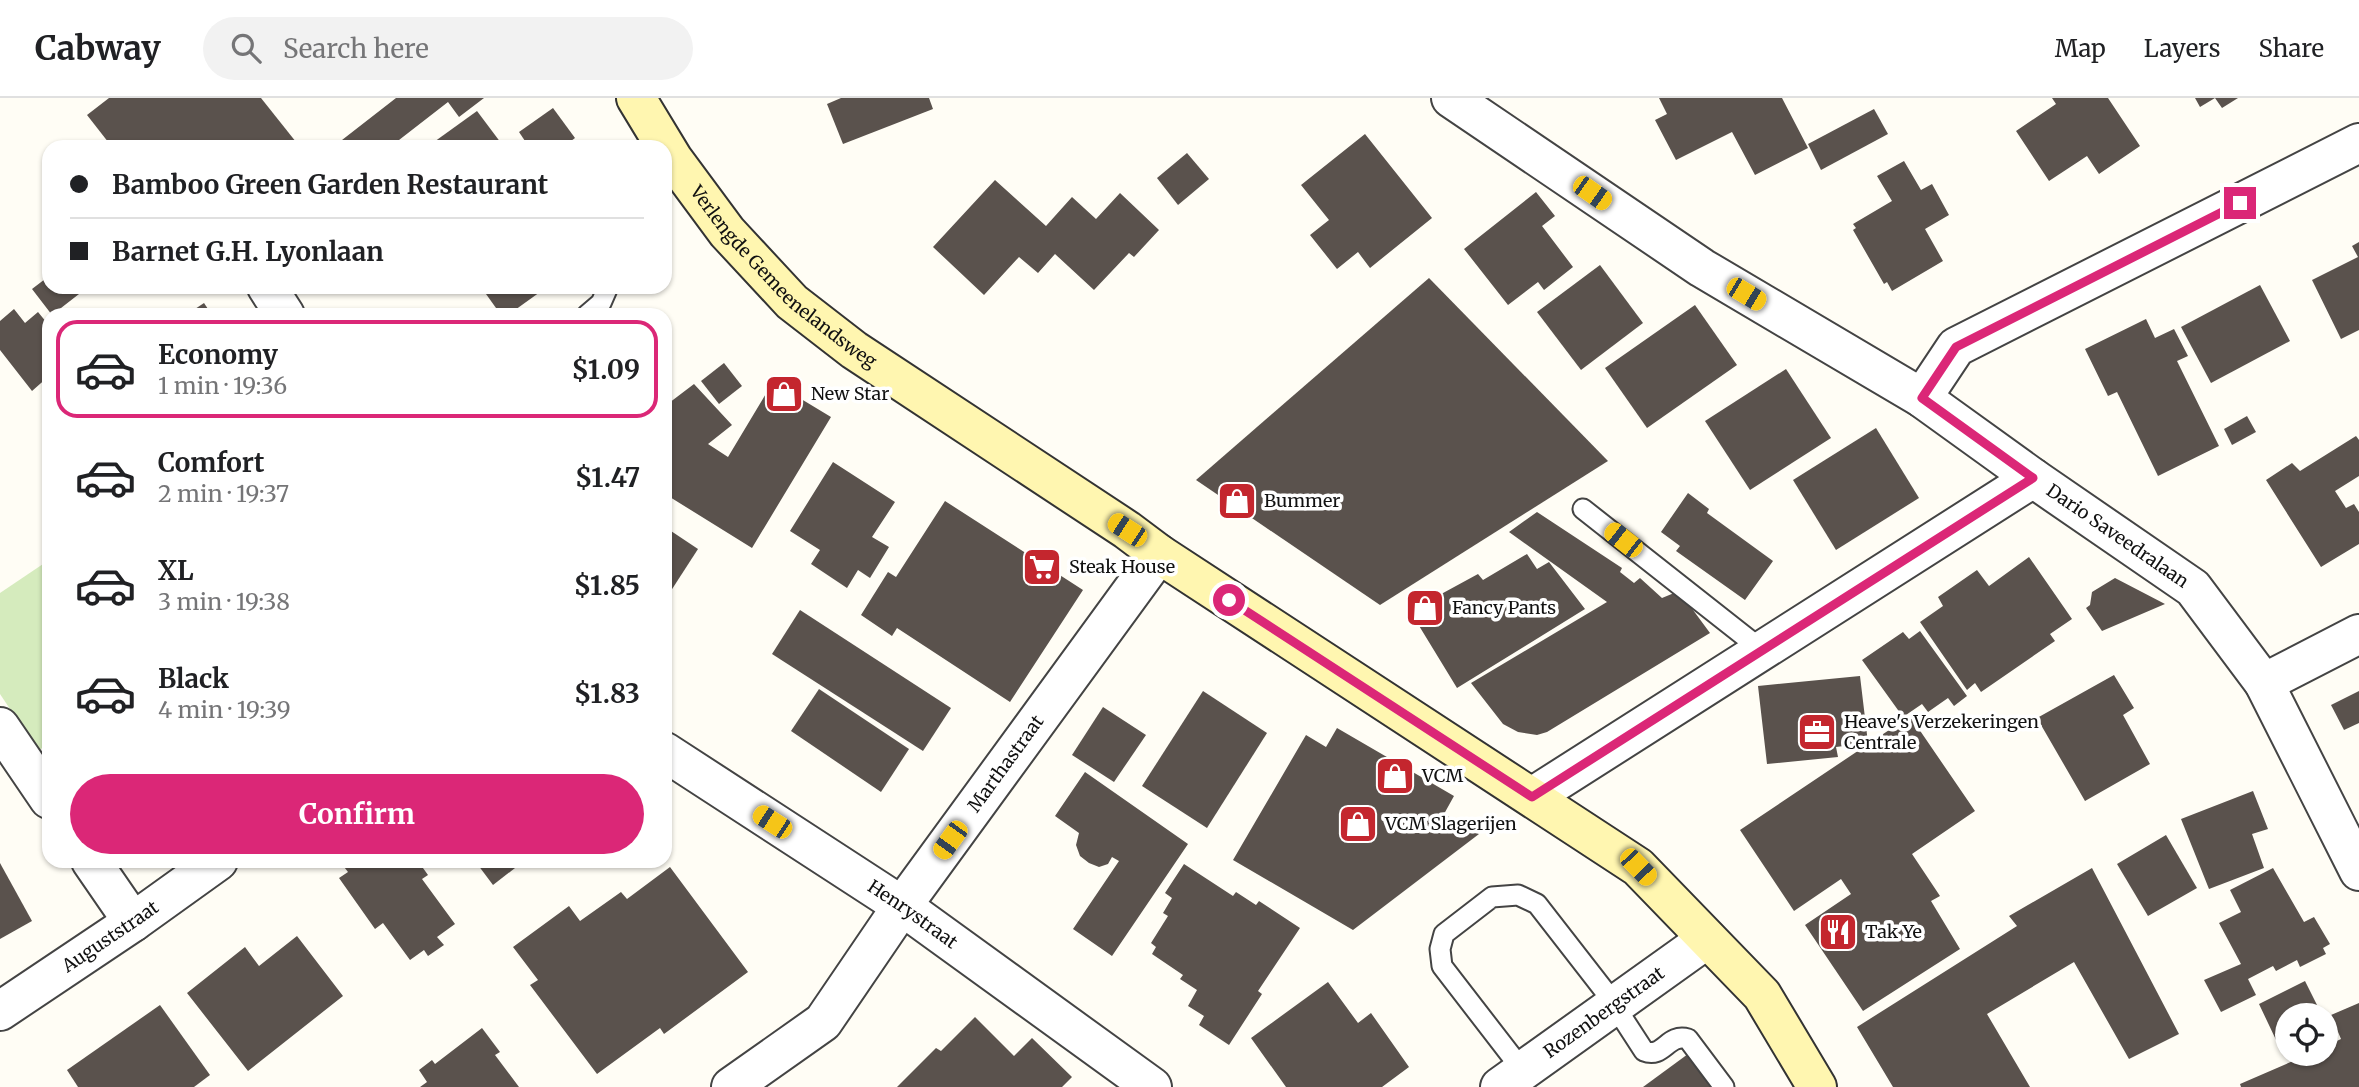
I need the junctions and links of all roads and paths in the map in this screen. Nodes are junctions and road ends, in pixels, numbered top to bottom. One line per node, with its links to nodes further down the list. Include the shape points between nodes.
1 (636, 98): 3 (street, Verlengde Gemeenelandsweg)
2 (1461, 100): 8 (street, Dario Saveedralaan, via 1702,268)
3 (658, 140)
4 (2359, 144): 8 (street, via 1956,347)
5 (672, 166): 11 (street, Verlengde Gemeenelandsweg, via 792,302 854,350)
6 (605, 294): 7 (lane)
7 (595, 308)
8 (1922, 398): 9 (street, Dario Saveedralaan)
9 (2033, 478): 13 (street); 14 (street, Dario Saveedralaan, via 2193,588)
10 (1583, 509): 13 (lane)
11 (1159, 554): 18 (street, Verlengde Gemeenelandsweg); 22 (street, Marthastraat)
12 (2359, 634): 14 (street)
13 (1762, 650): 18 (street)
14 (2264, 683): 21 (street, Dario Saveedralaan)
15 (0, 727): 17 (street)
16 (672, 757): 22 (street, Henrystraat)
17 (42, 789)
18 (1532, 797): 24 (street, Verlengde Gemeenelandsweg, via 1638,867)
19 (96, 868): 23 (street)
20 (208, 868): 23 (street, Auguststraat)
21 (2359, 871)
22 (901, 906): 28 (street, Marthastraat, via 823,1022); 29 (street, Henrystraat)
23 (133, 922): 26 (street, Auguststraat)
24 (1707, 939): 25 (street, Rozenbergstraat); 31 (street, Verlengde Gemeenelandsweg, via 1762,995)
25 (1615, 1005): 27 (street, Rozenbergstraat); 27 (lane, via 1537,904 1517,895 1492,897 1444,934 1440,949 1442,965); 30 (lane, via 1644,1051 1657,1052 1673,1039 1688,1039)
26 (0, 1011)
27 (1512, 1079)
28 (731, 1087)
29 (1152, 1087)
30 (1724, 1087)
31 (1817, 1087)

